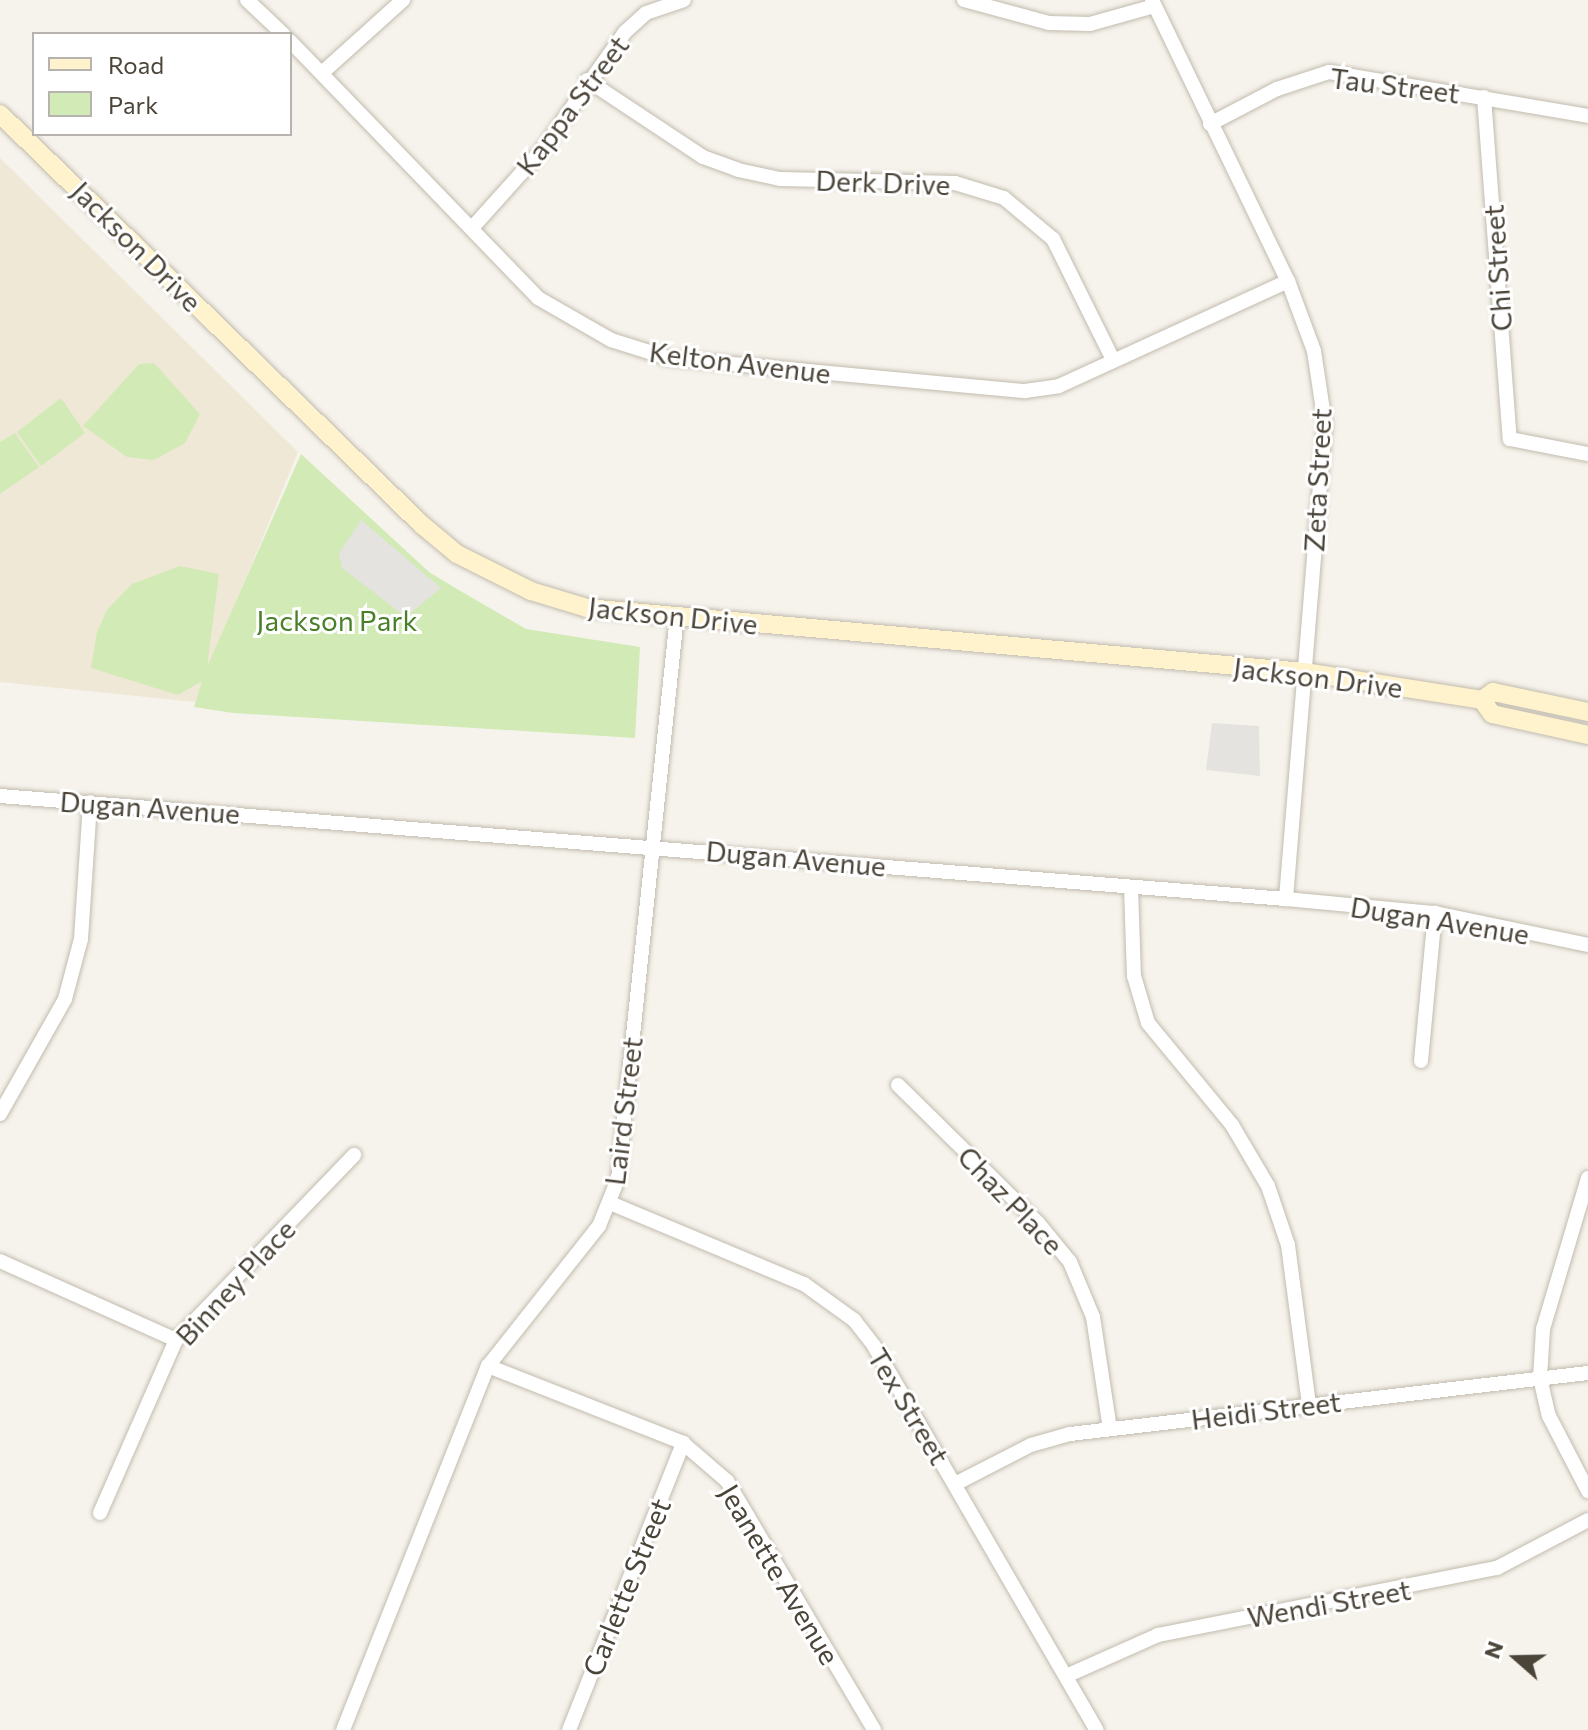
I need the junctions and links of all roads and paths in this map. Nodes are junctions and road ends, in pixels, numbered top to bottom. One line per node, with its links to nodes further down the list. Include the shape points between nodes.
1 (247, 0): 6 (street)
2 (403, 0): 8 (street)
3 (684, 0): 9 (street, Kappa Street, via 646,13)
4 (964, 0): 5 (street, via 1049,23 1090,24)
5 (1153, 3): 13 (street, Zeta Street)
6 (281, 32)
7 (292, 43): 8 (street, Kelton Avenue)
8 (323, 72): 14 (street, Kelton Avenue)
9 (587, 80): 14 (street, Kappa Street, via 542,150); 16 (street, Derk Drive, via 703,157 738,170 780,179 955,183 1004,198 1053,239)
10 (1484, 97): 12 (street, Tau Street); 13 (street, Tau Street, via 1329,72 1277,89); 17 (street, Chi Street, via 1510,439)
11 (0, 113): 18 (main road, Jackson Drive, via 343,451 457,554 531,591 587,608)
12 (1588, 116)
13 (1210, 124): 15 (street, Zeta Street)
14 (472, 228): 16 (street, Kelton Avenue, via 538,298 561,314 611,340 668,358 1025,391 1059,386)
15 (1288, 281): 16 (street, Kelton Avenue); 19 (street, Zeta Street, via 1314,351 1325,424)
16 (1113, 360)
17 (1588, 454)
18 (677, 616): 19 (main road, Jackson Drive); 25 (street, Laird Street)
19 (1304, 672): 20 (main road, Jackson Drive); 27 (street, Zeta Street)
20 (1482, 700): 21 (main road, Jackson Drive, via 1493,692); 22 (main road, Jackson Drive, via 1492,714)
21 (1588, 712)
22 (1588, 735)
23 (0, 796): 24 (street, Dugan Avenue)
24 (90, 802): 25 (street, Dugan Avenue); 32 (street, via 81,939 65,999)
25 (652, 846): 26 (street, Dugan Avenue); 35 (street, Laird Street, via 618,1179)
26 (1131, 887): 27 (street, Dugan Avenue); 41 (street, via 1134,976 1148,1023 1232,1125 1268,1186 1288,1245)
27 (1286, 899): 28 (street, Dugan Avenue)
28 (1435, 913): 29 (street, Dugan Avenue); 30 (street)
29 (1588, 945)
30 (1421, 1061)
31 (898, 1085): 42 (street, Chaz Place, via 1038,1223 1070,1262 1093,1317)
32 (0, 1114)
33 (354, 1155): 37 (street, Binney Place)
34 (1588, 1178): 40 (street, via 1543,1329)
35 (610, 1203): 38 (street, Laird Street, via 599,1226); 44 (street, Tex Street, via 804,1284 842,1308 874,1346)
36 (0, 1261): 37 (street)
37 (176, 1340): 46 (street, Binney Place)
38 (488, 1366): 43 (street, Jeanette Avenue); 49 (street, Laird Street)
39 (1588, 1373): 40 (street, Heidi Street)
40 (1540, 1378): 41 (street, Heidi Street); 45 (street, via 1549,1416)
41 (1309, 1405): 42 (street, Heidi Street)
42 (1110, 1429): 44 (street, Heidi Street, via 1031,1445)
43 (683, 1443): 50 (street, Carlette Street); 51 (street, Jeanette Avenue, via 727,1481)
44 (955, 1484): 48 (street, Tex Street)
45 (1588, 1491)
46 (100, 1513)
47 (1588, 1520): 48 (street, Wendi Street, via 1483,1572 1158,1635)
48 (1066, 1676): 52 (street, Tex Street)
49 (343, 1730)
50 (569, 1730)
51 (874, 1730)
52 (1097, 1730)

